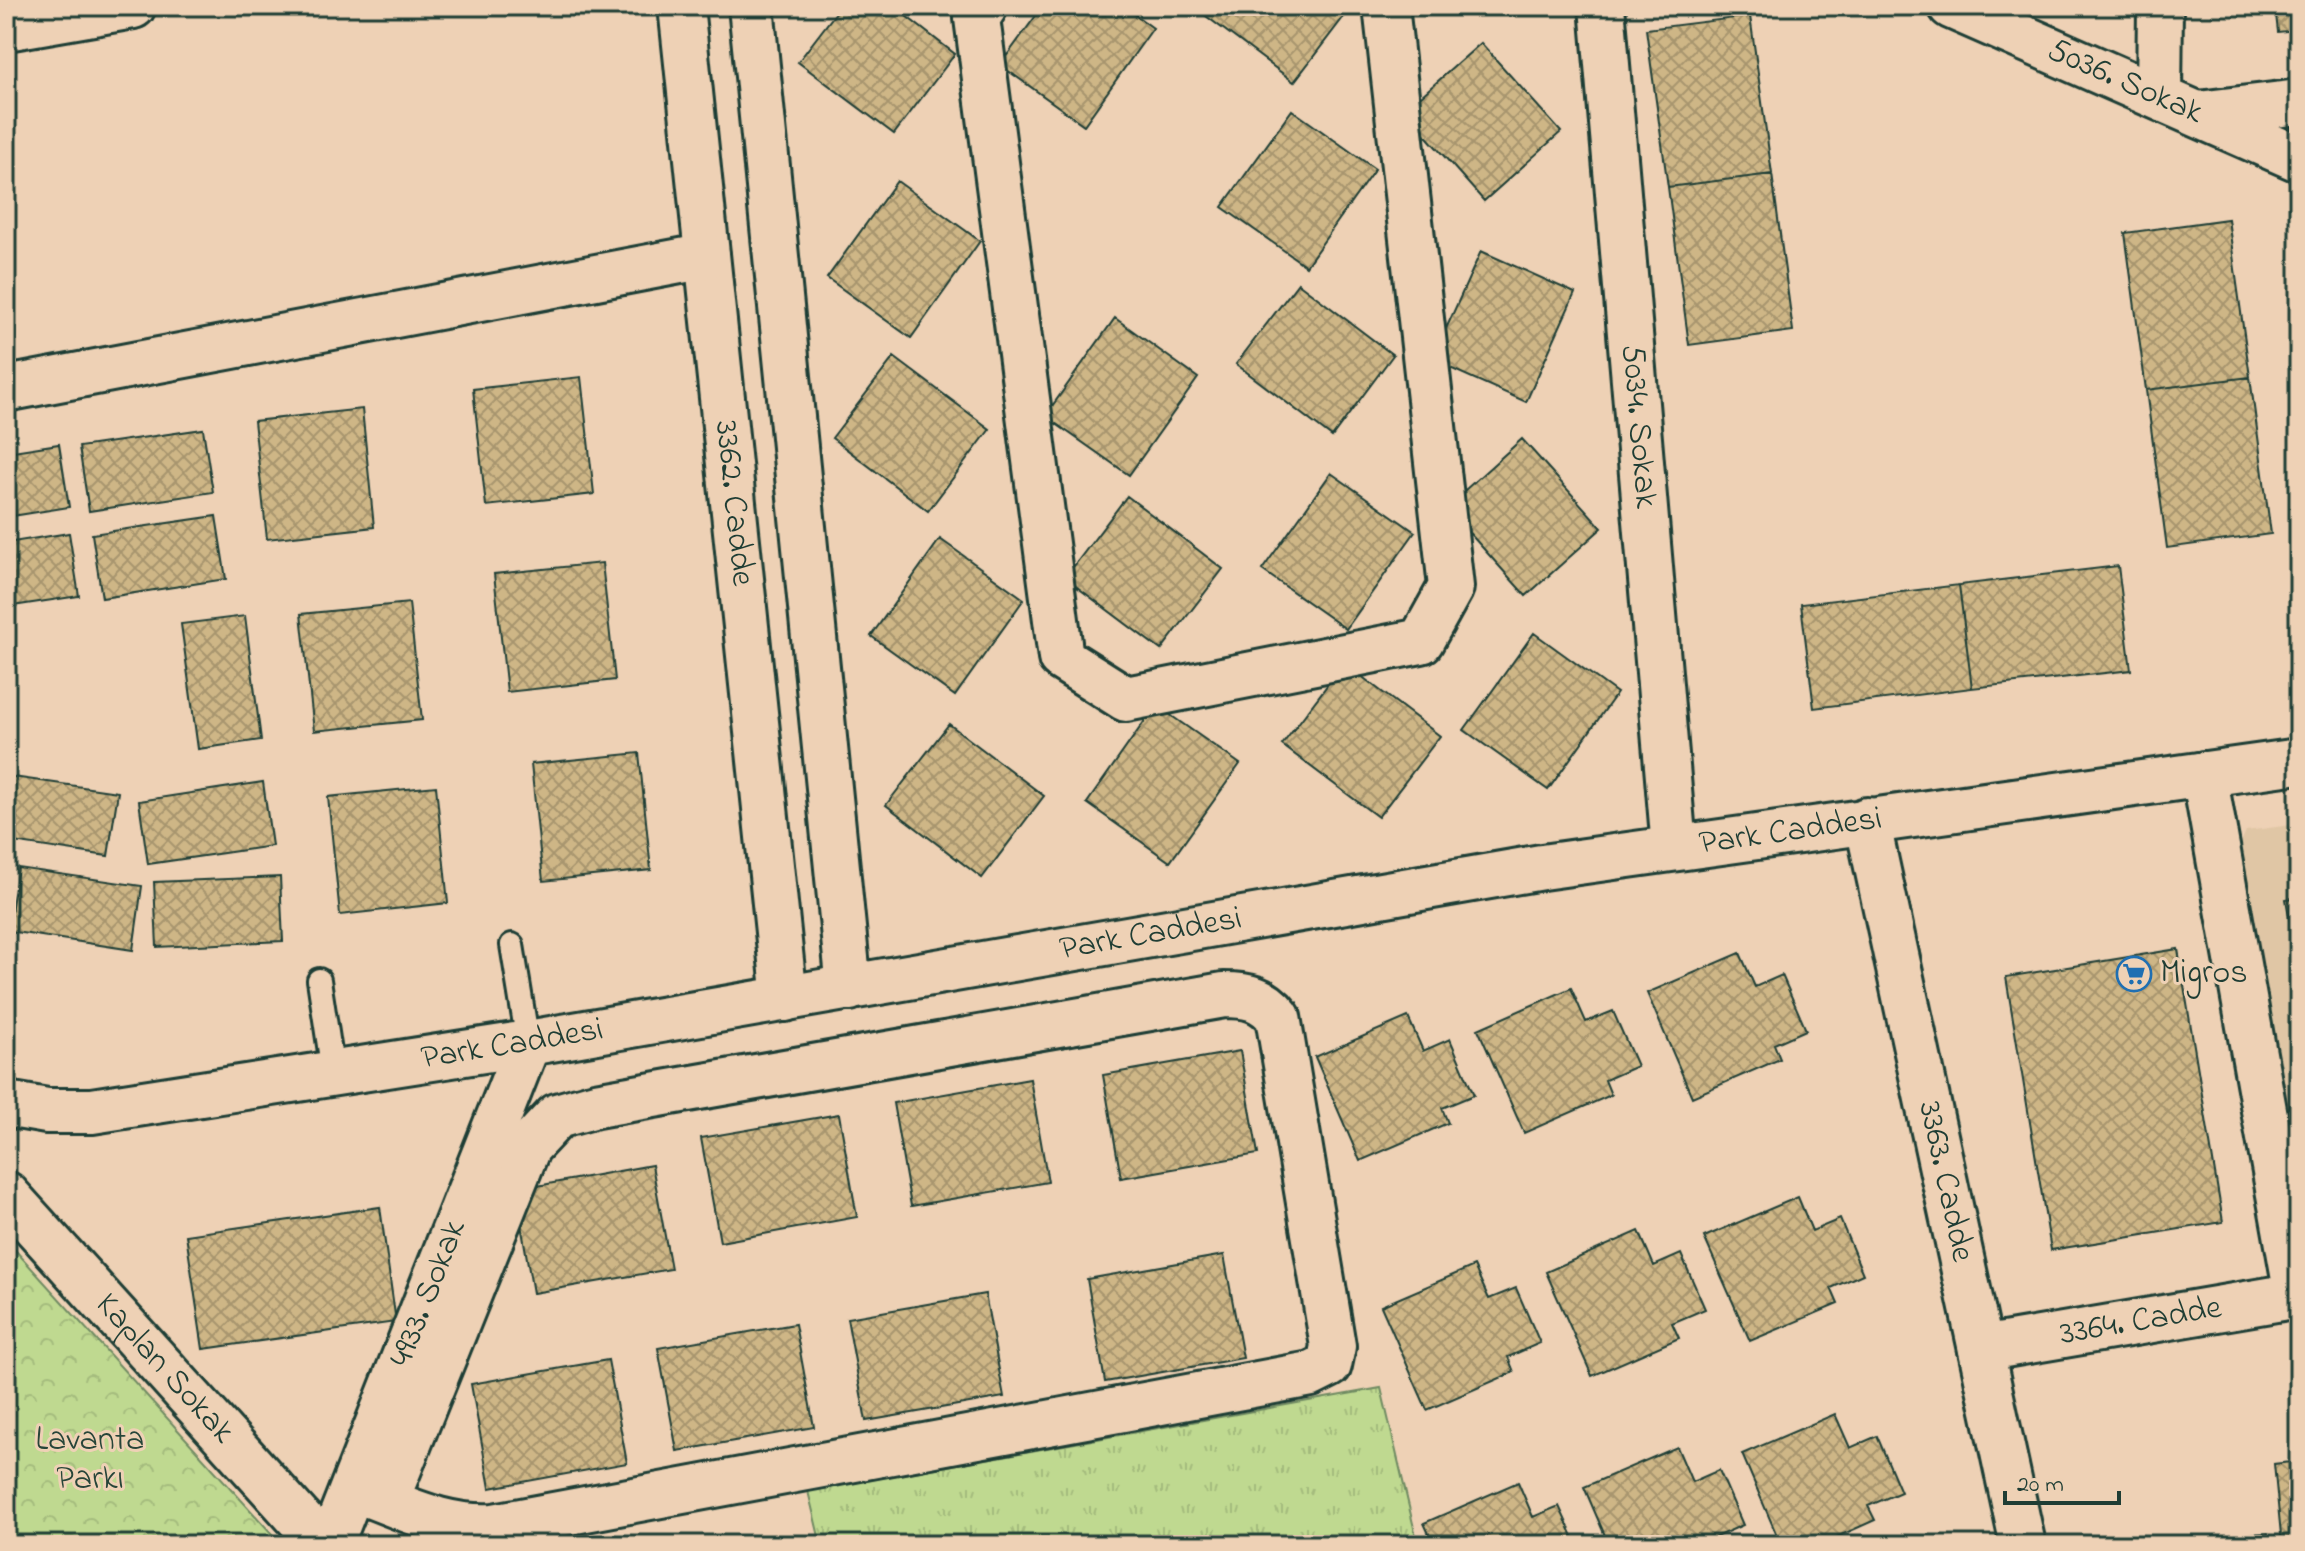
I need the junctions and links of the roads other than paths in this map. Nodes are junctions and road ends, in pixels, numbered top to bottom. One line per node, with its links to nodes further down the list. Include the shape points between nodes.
1 (133, 6): 9 (street)
2 (681, 6): 13 (street, 3362. Cadde)
3 (751, 6): 21 (street, 3362. Cadde)
4 (985, 6): 5 (street, via 977,18 1061,658 1126,699 1421,641 1451,587)
5 (1386, 6)
6 (1602, 6): 18 (street, 5034. Sokak)
7 (1951, 6): 11 (street, 5036. Sokak)
8 (2160, 6): 11 (street)
9 (6, 28)
10 (2299, 102): 11 (street)
11 (2179, 105): 12 (street, 5036. Sokak)
12 (2299, 159)
13 (707, 256): 14 (street); 22 (street, 3362. Cadde)
14 (6, 389)
15 (2299, 761): 16 (street, Park Caddesi)
16 (2204, 774): 17 (street, Park Caddesi); 27 (street)
17 (1867, 820): 18 (street, Park Caddesi); 28 (street, 3363. Cadde)
18 (1674, 848): 21 (street, Park Caddesi)
19 (512, 945): 23 (lane)
20 (319, 980): 24 (lane)
21 (849, 988): 22 (street, Park Caddesi)
22 (785, 999): 23 (street, Park Caddesi)
23 (528, 1043): 24 (street, Park Caddesi); 29 (street, 4933. Sokak)
24 (333, 1072): 25 (street, Park Caddesi, via 92,1111)
25 (6, 1104)
26 (6, 1194): 30 (street, Kaplan Sokak)
27 (2298, 1295): 28 (street, 3364. Cadde)
28 (1981, 1349): 32 (street, 3363. Cadde)
29 (370, 1495): 29 (street, via 528,1147 557,1116 1224,995 1267,1003 1278,1017 1333,1346 1329,1365 1311,1374 494,1526 440,1522); 31 (street, 4933. Sokak)
30 (323, 1545)
31 (330, 1545)
32 (2023, 1545)

